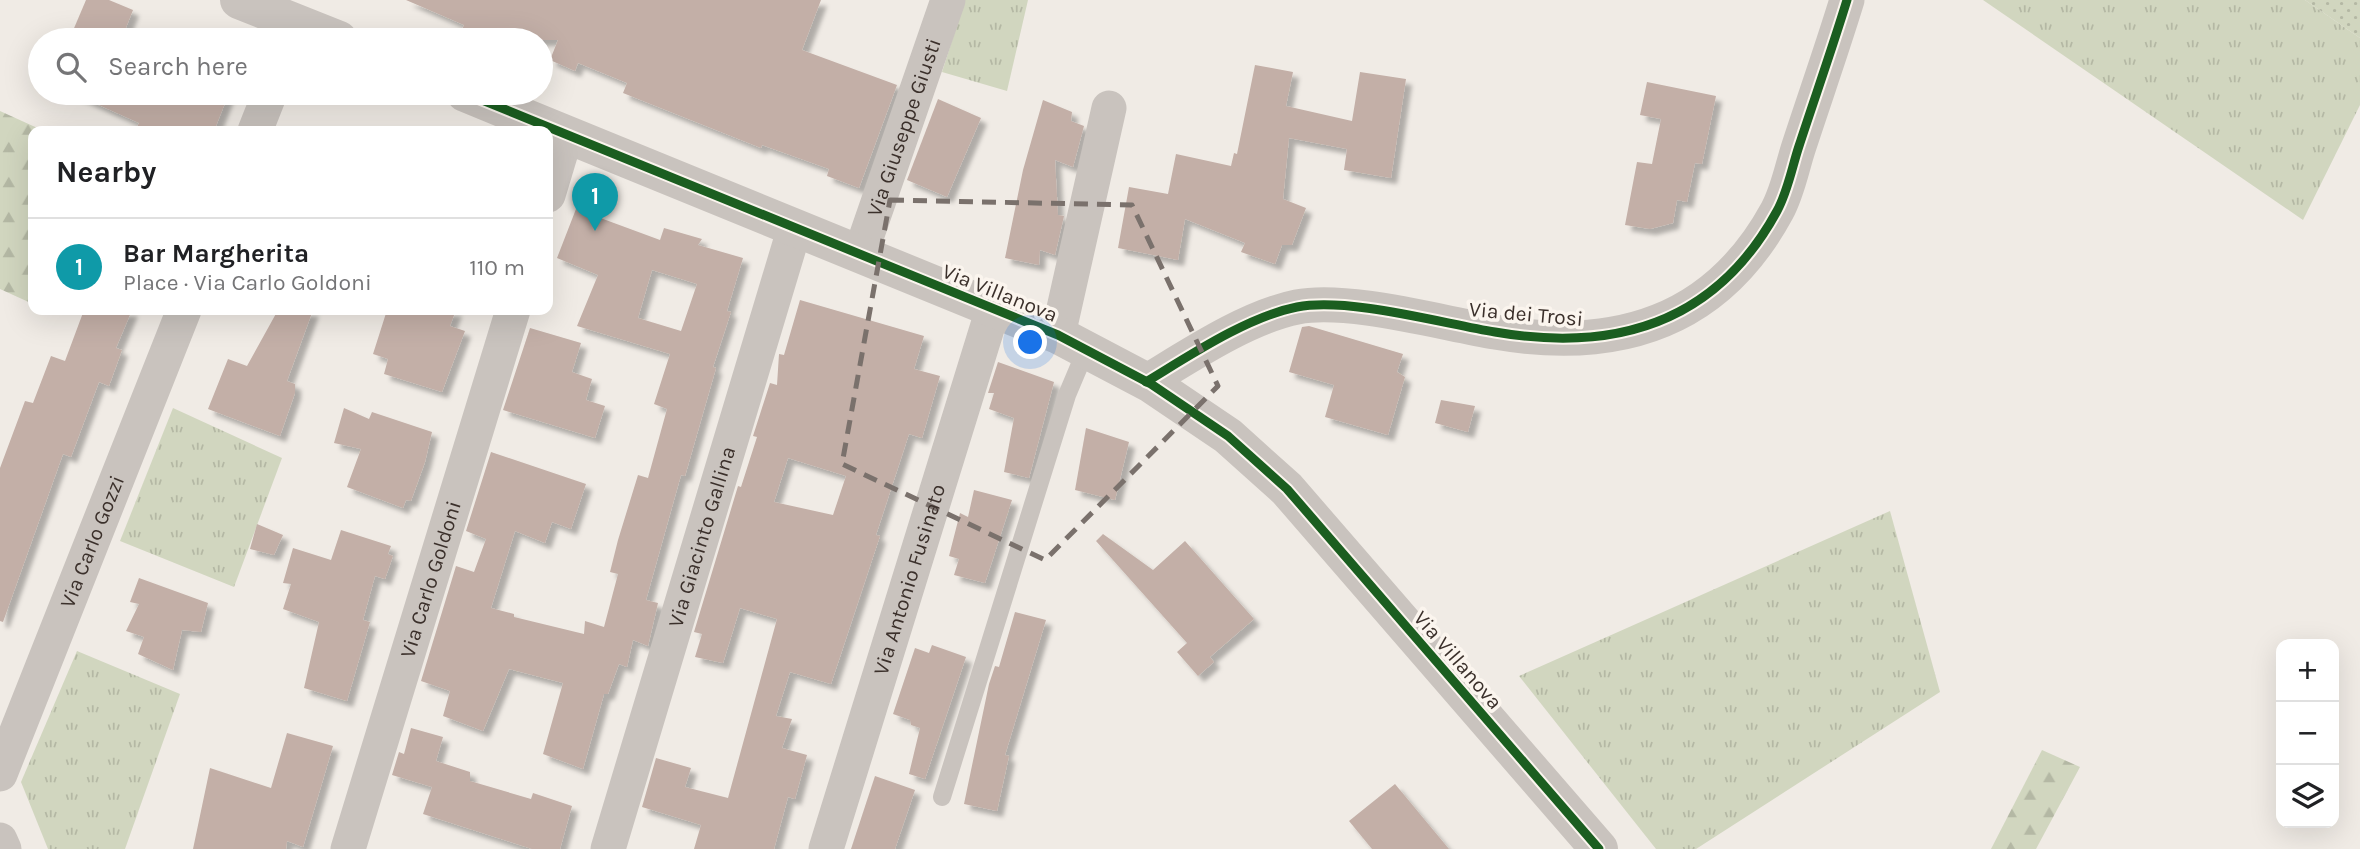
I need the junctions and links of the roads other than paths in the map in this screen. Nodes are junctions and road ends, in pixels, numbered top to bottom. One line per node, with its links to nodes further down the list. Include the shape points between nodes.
1 (239, 0): 4 (street)
2 (948, 0): 14 (street, Via Giuseppe Giusti)
3 (1847, 0): 19 (street, Via dei Trosi, via 1779,209 1749,256 1688,310 1648,328 1560,339 1326,303 1294,308 1229,333)
4 (287, 28)
5 (265, 105): 8 (street)
6 (494, 105): 9 (street, Via Villanova)
7 (1109, 107): 18 (street)
8 (257, 126)
9 (544, 126)
10 (553, 130): 11 (street, Via Villanova)
11 (566, 135): 12 (street); 13 (street, Via Villanova)
12 (553, 178)
13 (795, 226): 14 (street, Via Villanova); 25 (street, Via Giacinto Gallina)
14 (860, 255): 15 (street, Via Villanova)
15 (993, 310): 18 (street, Via Villanova); 26 (street, Via Antonio Fusinato)
16 (182, 315): 20 (street, Via Carlo Gozzi)
17 (511, 315): 24 (street, Via Carlo Goldoni)
18 (1072, 342): 19 (street, Via Villanova); 21 (lane, via 1067,395)
19 (1146, 382): 27 (street, Via Villanova, via 1228,436 1287,489)
20 (0, 774)
21 (942, 797)
22 (0, 840): 23 (street)
23 (4, 849)
24 (348, 849)
25 (608, 849)
26 (826, 849)
27 (1599, 849)

